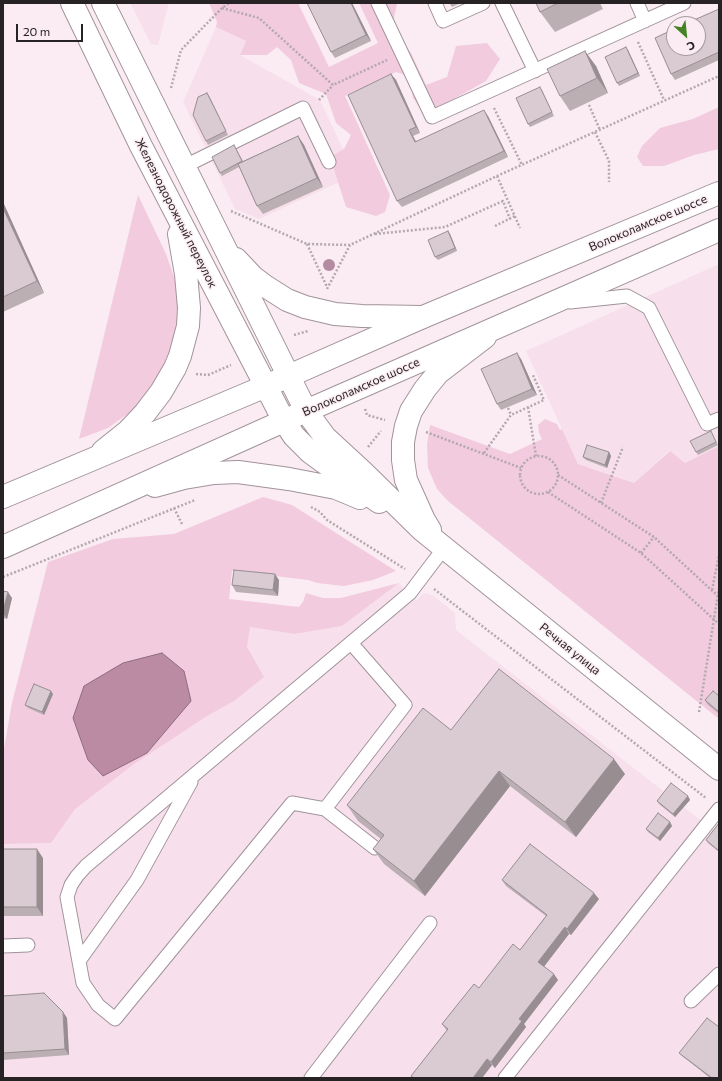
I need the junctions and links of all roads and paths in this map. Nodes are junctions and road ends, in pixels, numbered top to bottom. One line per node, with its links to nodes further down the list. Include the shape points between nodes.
1 (72, 3): 29 (main road, Железнодорожный переулок)
2 (103, 3): 24 (main road)
3 (229, 3): 10 (path)
4 (378, 3): 13 (lane)
5 (435, 3): 6 (lane, via 443,21)
6 (483, 3)
7 (502, 3): 14 (lane)
8 (637, 3): 11 (lane)
9 (684, 3): 11 (lane)
10 (222, 8): 13 (path, via 260,18 333,85); 16 (path, via 181,50)
11 (645, 20): 12 (lane)
12 (631, 27): 14 (lane); 18 (path)
13 (402, 52): 17 (lane, via 432,117)
14 (535, 71): 17 (lane)
15 (719, 76): 18 (path)
16 (171, 88)
17 (487, 92): 23 (path)
18 (664, 100): 20 (path)
19 (589, 105): 20 (path)
20 (600, 130): 21 (path)
21 (595, 132): 23 (path); 26 (path, via 609,161)
22 (329, 162): 24 (lane, via 302,108)
23 (522, 165): 25 (path)
24 (184, 166): 36 (main road)
25 (498, 176): 30 (path); 35 (path)
26 (609, 182)
27 (719, 193): 42 (main road, Волоколамское шоссе)
28 (227, 209): 37 (path)
29 (173, 210): 50 (main road, Железнодорожный переулок); 65 (main road, via 182,246 189,308 188,326 180,356 161,392 145,413 107,449)
30 (516, 216): 31 (path); 33 (path)
31 (510, 219): 32 (path); 35 (path, via 503,201 445,227)
32 (495, 226)
33 (520, 228)
34 (719, 230): 41 (main road, Волоколамское шоссе)
35 (373, 234): 38 (path)
36 (222, 244): 42 (main road, via 253,277 287,300 305,307 335,314); 49 (main road)
37 (308, 244): 38 (path); 39 (path)
38 (350, 245): 39 (path)
39 (327, 287): 40 (path)
40 (326, 293)
41 (550, 305): 43 (main road, Волоколамское шоссе); 56 (lane, via 627,296 649,308 706,424)
42 (423, 317): 49 (main road, Волоколамское шоссе)
43 (496, 328): 53 (main road, Волоколамское шоссе); 79 (main road, via 438,373 414,405 406,426 403,460 406,480 424,520)
44 (314, 330): 45 (path)
45 (288, 337)
46 (235, 364): 47 (path, via 208,375)
47 (195, 374)
48 (533, 375): 51 (path, via 544,400)
49 (288, 376): 50 (main road, Волоколамское шоссе); 53 (main road)
50 (266, 386): 57 (main road, Железнодорожный переулок); 65 (main road, Волоколамское шоссе)
51 (528, 407): 55 (path); 64 (path)
52 (508, 408): 55 (path)
53 (306, 411): 57 (main road, Волоколамское шоссе); 77 (main road, Речная улица, via 325,437)
54 (367, 415): 58 (path)
55 (511, 415): 63 (path)
56 (719, 419)
57 (284, 421): 70 (main road, Волоколамское шоссе); 74 (main road, Речная улица, via 310,452)
58 (389, 421)
59 (385, 426): 62 (path)
60 (421, 430): 63 (path)
61 (623, 446): 72 (path)
62 (367, 447)
63 (484, 453): 66 (path)
64 (536, 456): 66 (path, via 530,458); 67 (path, via 543,456 554,463)
65 (85, 463): 69 (main road, Волоколамское шоссе)
66 (521, 468): 68 (path, via 520,479 526,489 536,494)
67 (558, 475): 68 (path, via 556,485); 72 (path)
68 (548, 492): 81 (path)
69 (3, 497)
70 (114, 497): 74 (main road, via 184,478 238,472 336,488); 80 (main road, Волоколамское шоссе)
71 (202, 498): 75 (path)
72 (601, 503): 78 (path)
73 (305, 504): 84 (path)
74 (384, 506): 77 (main road, Речная улица)
75 (174, 508): 76 (path); 83 (path)
76 (182, 524)
77 (422, 530): 79 (main road, Речная улица)
78 (654, 538): 81 (path); 86 (path)
79 (442, 546): 84 (lane); 92 (main road, Речная улица)
80 (3, 547)
81 (641, 553): 88 (path)
82 (719, 556): 86 (path)
83 (3, 577)
84 (421, 579): 90 (lane, via 410,594); 94 (path)
85 (719, 588): 87 (path)
86 (712, 590): 87 (path)
87 (718, 596): 88 (path)
88 (714, 619): 89 (path); 91 (path)
89 (719, 624)
90 (351, 643): 93 (lane); 95 (lane, via 405,706)
91 (699, 712)
92 (719, 769)
93 (195, 775): 101 (lane, via 137,880); 101 (lane, via 77,876 67,897)
94 (707, 799)
95 (325, 809): 97 (lane); 101 (lane, via 292,803 115,1019 98,1005 82,983)
96 (719, 809): 105 (lane)
97 (376, 848)
98 (430, 923): 104 (lane)
99 (28, 945): 100 (lane)
100 (3, 946)
101 (79, 960)
102 (719, 974): 103 (lane)
103 (691, 1001)
104 (311, 1078)
105 (505, 1078)

